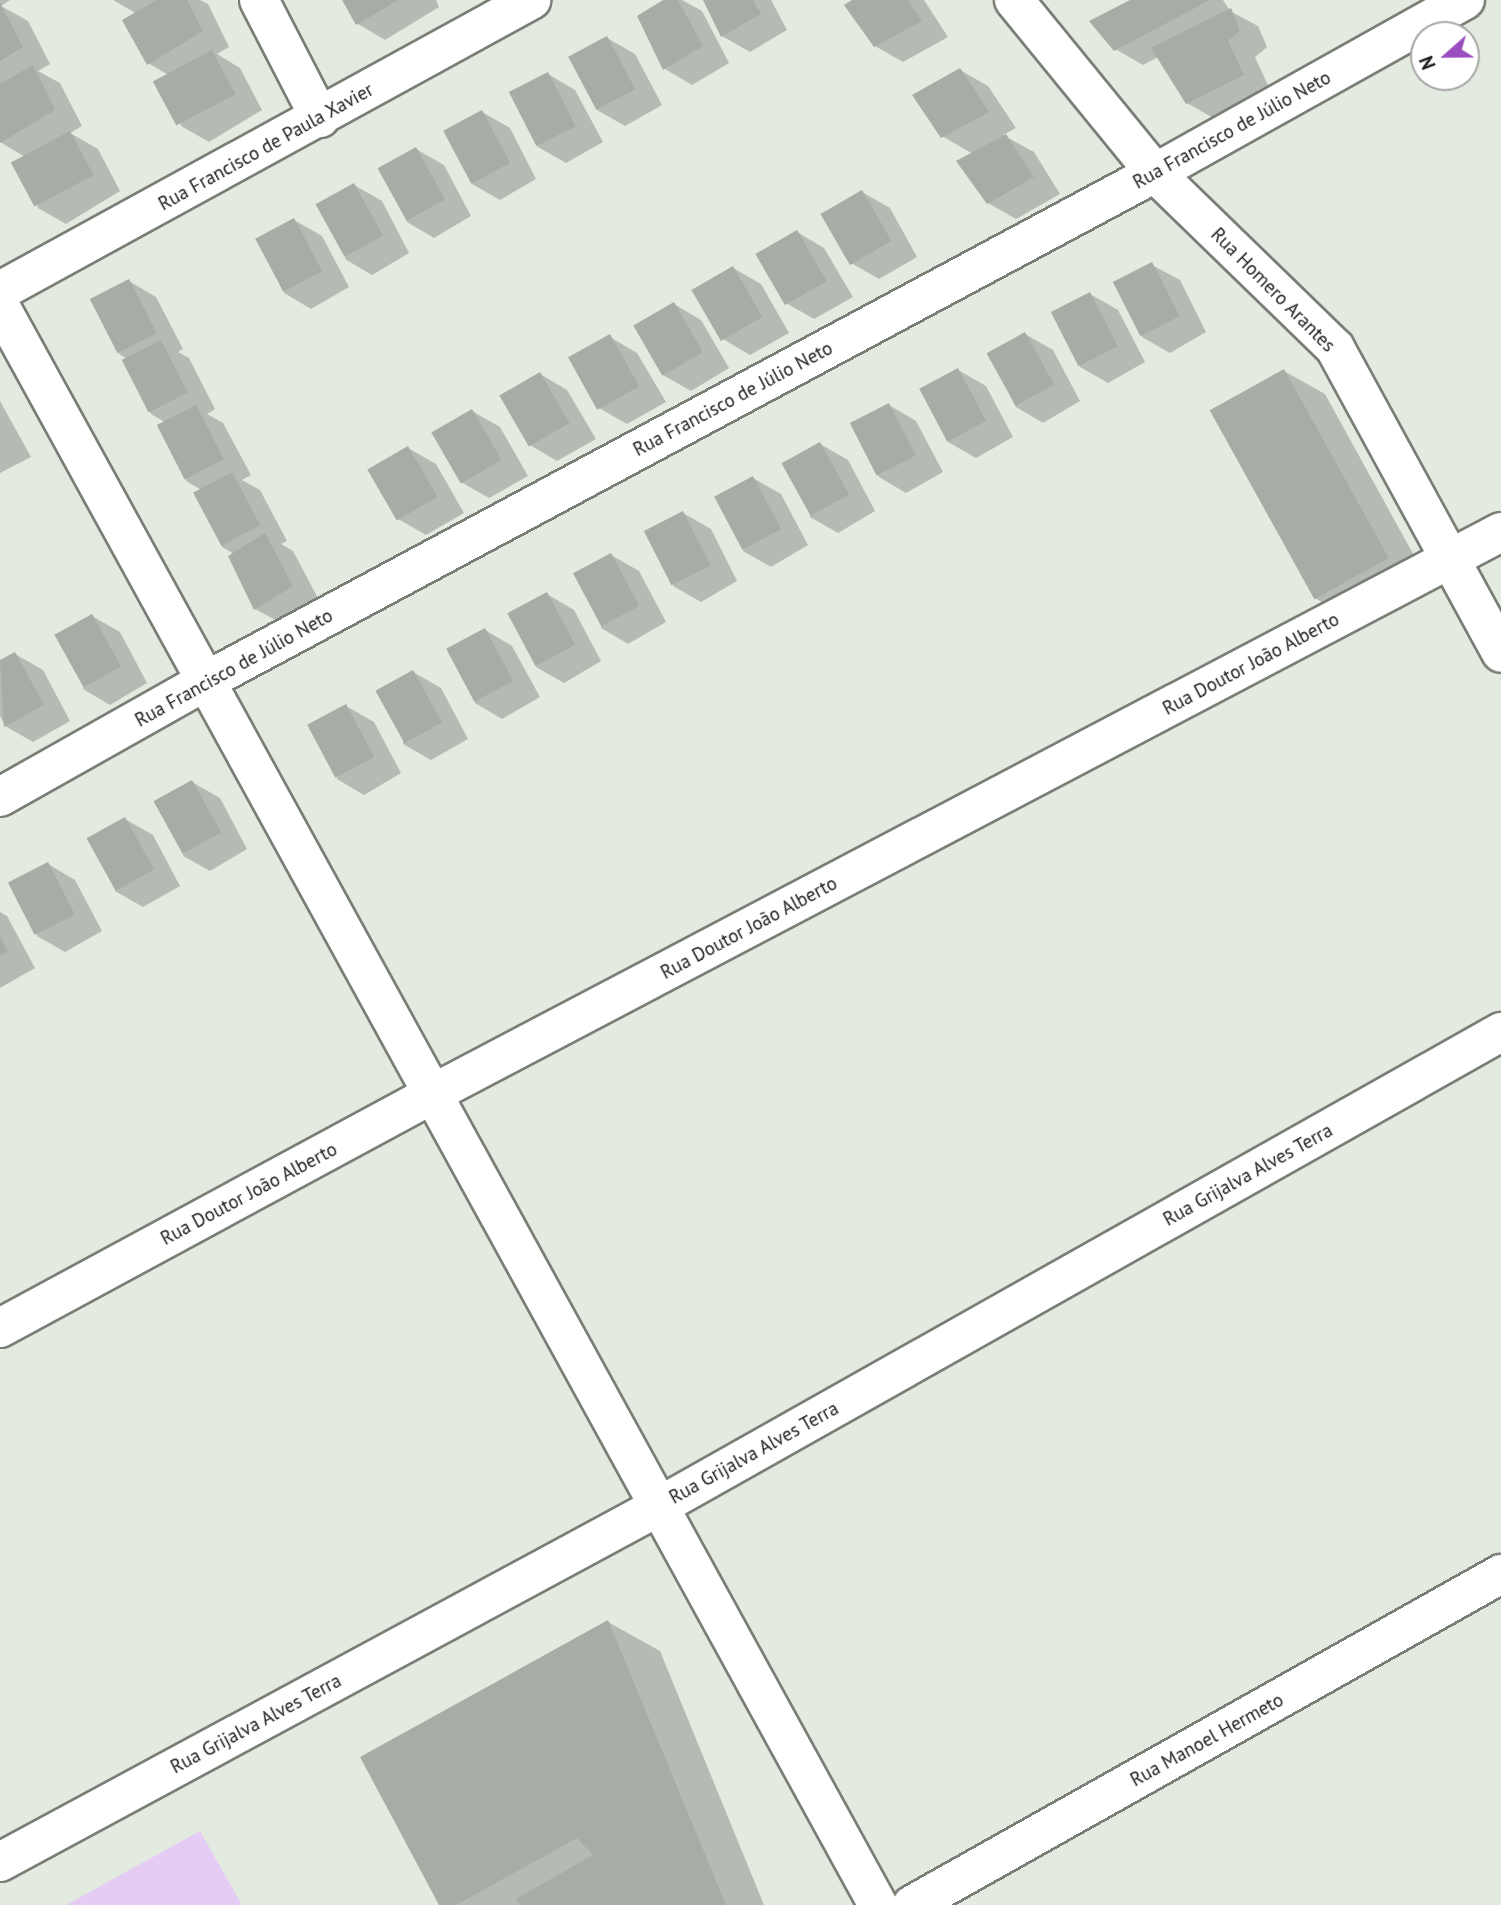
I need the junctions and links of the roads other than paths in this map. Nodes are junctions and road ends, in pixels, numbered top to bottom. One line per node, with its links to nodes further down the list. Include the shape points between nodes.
1 (259, 0): 5 (street)
2 (531, 0): 5 (street, Rua Francisco de Paula Xavier)
3 (1014, 0): 6 (street, Rua Homero Arantes)
4 (1465, 0): 6 (street, Rua Francisco de Júlio Neto)
5 (320, 118): 7 (street, Rua Francisco de Paula Xavier)
6 (1155, 173): 10 (street, Rua Homero Arantes, via 1335,348); 12 (street, Rua Francisco de Júlio Neto)
7 (0, 291)
8 (0, 306): 12 (street)
9 (1501, 532): 10 (street, Rua Doutor João Alberto)
10 (1451, 558): 11 (street, Rua Homero Arantes); 15 (street, Rua Doutor João Alberto)
11 (1501, 653)
12 (206, 681): 13 (street, Rua Francisco de Júlio Neto); 15 (street)
13 (0, 797)
14 (1501, 1032): 17 (street, Rua Grijalva Alves Terra)
15 (432, 1094): 16 (street, Rua Doutor João Alberto); 17 (street)
16 (0, 1328)
17 (658, 1507): 19 (street, Rua Grijalva Alves Terra); 20 (street)
18 (1501, 1574): 21 (street, Rua Manoel Hermeto)
19 (0, 1862)
20 (878, 1905)
21 (912, 1905)

